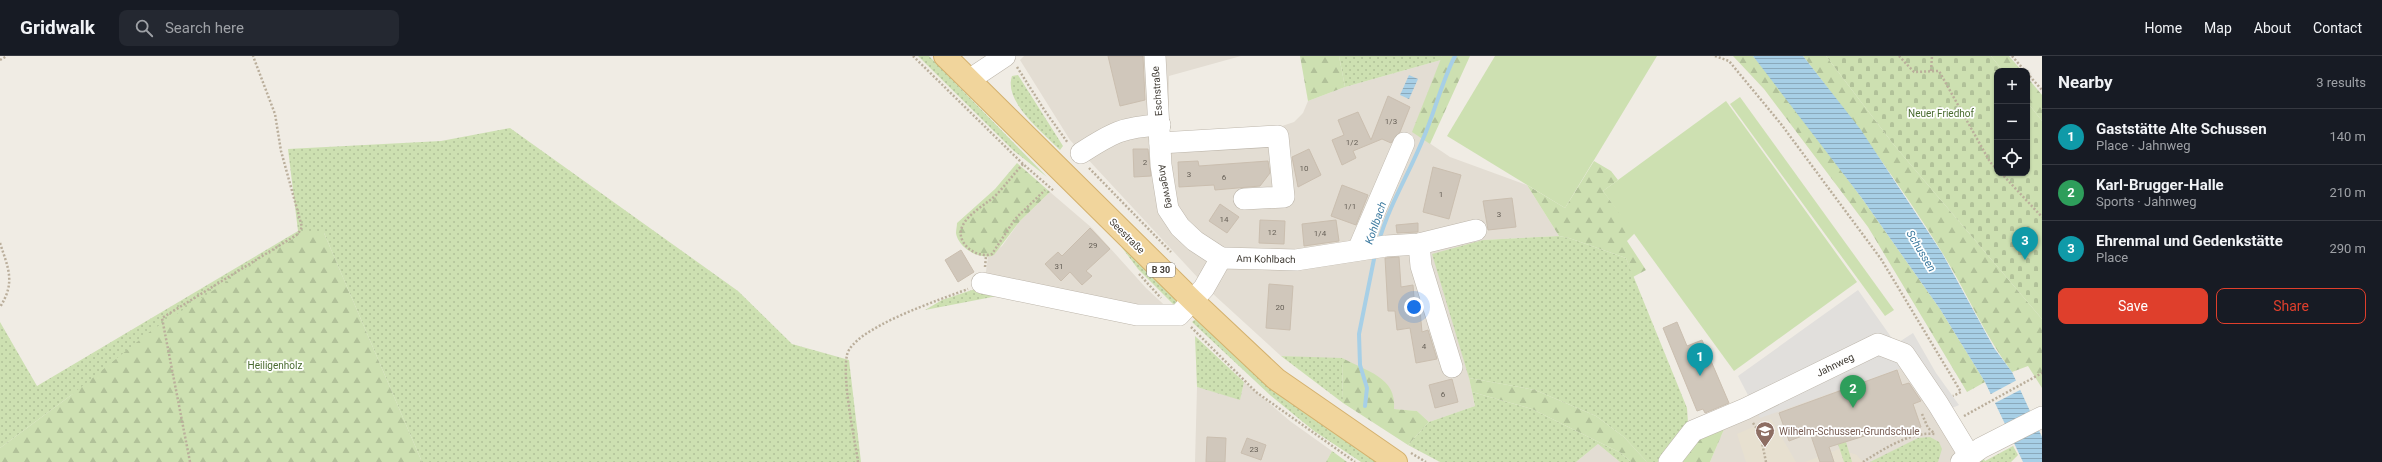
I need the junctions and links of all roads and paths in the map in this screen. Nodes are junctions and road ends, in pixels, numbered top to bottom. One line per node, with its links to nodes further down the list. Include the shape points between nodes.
1 (7, 56): 11 (path)
2 (253, 56): 46 (path, via 275,114 281,150 302,227 298,234 162,318)
3 (913, 56): 20 (path)
4 (945, 56): 15 (main road, Seestraße / B 30)
5 (1155, 56): 17 (street, Eschstraße)
6 (1715, 56): 39 (path, via 1729,61 1781,124 1881,259 1961,392)
7 (1899, 56): 13 (path, via 1914,72)
8 (1932, 56): 13 (path)
9 (2012, 56): 12 (path)
10 (1009, 59): 15 (street); 19 (path, via 1044,111)
11 (0, 60)
12 (2022, 68)
13 (1931, 71): 21 (path, via 1939,71)
14 (2030, 76): 16 (path)
15 (969, 80): 36 (main road, Seestraße / B 30)
16 (2042, 90)
17 (1160, 134): 19 (street, via 1138,126 1113,132); 25 (street, via 1278,136 1284,197); 32 (street, Angerweg, via 1161,165 1168,209 1180,227 1195,242)
18 (1404, 143): 30 (street)
19 (1081, 156): 31 (path)
20 (1022, 164): 23 (path, via 997,194 966,221 961,230 961,239 967,247 975,253 986,256 992,254 1015,219); 24 (path)
21 (1994, 166)
22 (2004, 176): 26 (path)
23 (1045, 190)
24 (1057, 193)
25 (1244, 199)
26 (2042, 217)
27 (1476, 230): 29 (street, Am Kohlbach)
28 (0, 243): 35 (path, via 11,274 8,290)
29 (1419, 244): 30 (street, Am Kohlbach); 37 (street, via 1420,266)
30 (1371, 248): 32 (street, Am Kohlbach, via 1296,260)
31 (1173, 254)
32 (1221, 258): 36 (street, via 1204,288)
33 (1138, 273): 36 (path)
34 (982, 283): 36 (street, via 1137,315); 47 (path, via 890,320 863,335 853,344 847,355 848,383)
35 (0, 307)
36 (1186, 308): 45 (main road, Seestraße / B 30, via 1276,379)
37 (1452, 367)
38 (2042, 373): 41 (path)
39 (1938, 404): 40 (street, Jahnweg, via 1904,354 1878,344); 44 (street, Jahnweg)
40 (1745, 409): 49 (street, Jahnweg, via 1693,431); 50 (path, via 1760,433)
41 (1966, 413)
42 (2042, 417): 44 (street)
43 (1942, 438): 51 (path, via 1934,433 1917,435 1882,450)
44 (1970, 455)
45 (1401, 456): 48 (path)
46 (190, 462)
47 (858, 462)
48 (1426, 462)
49 (1669, 462)
50 (1766, 462)
51 (1863, 462)

